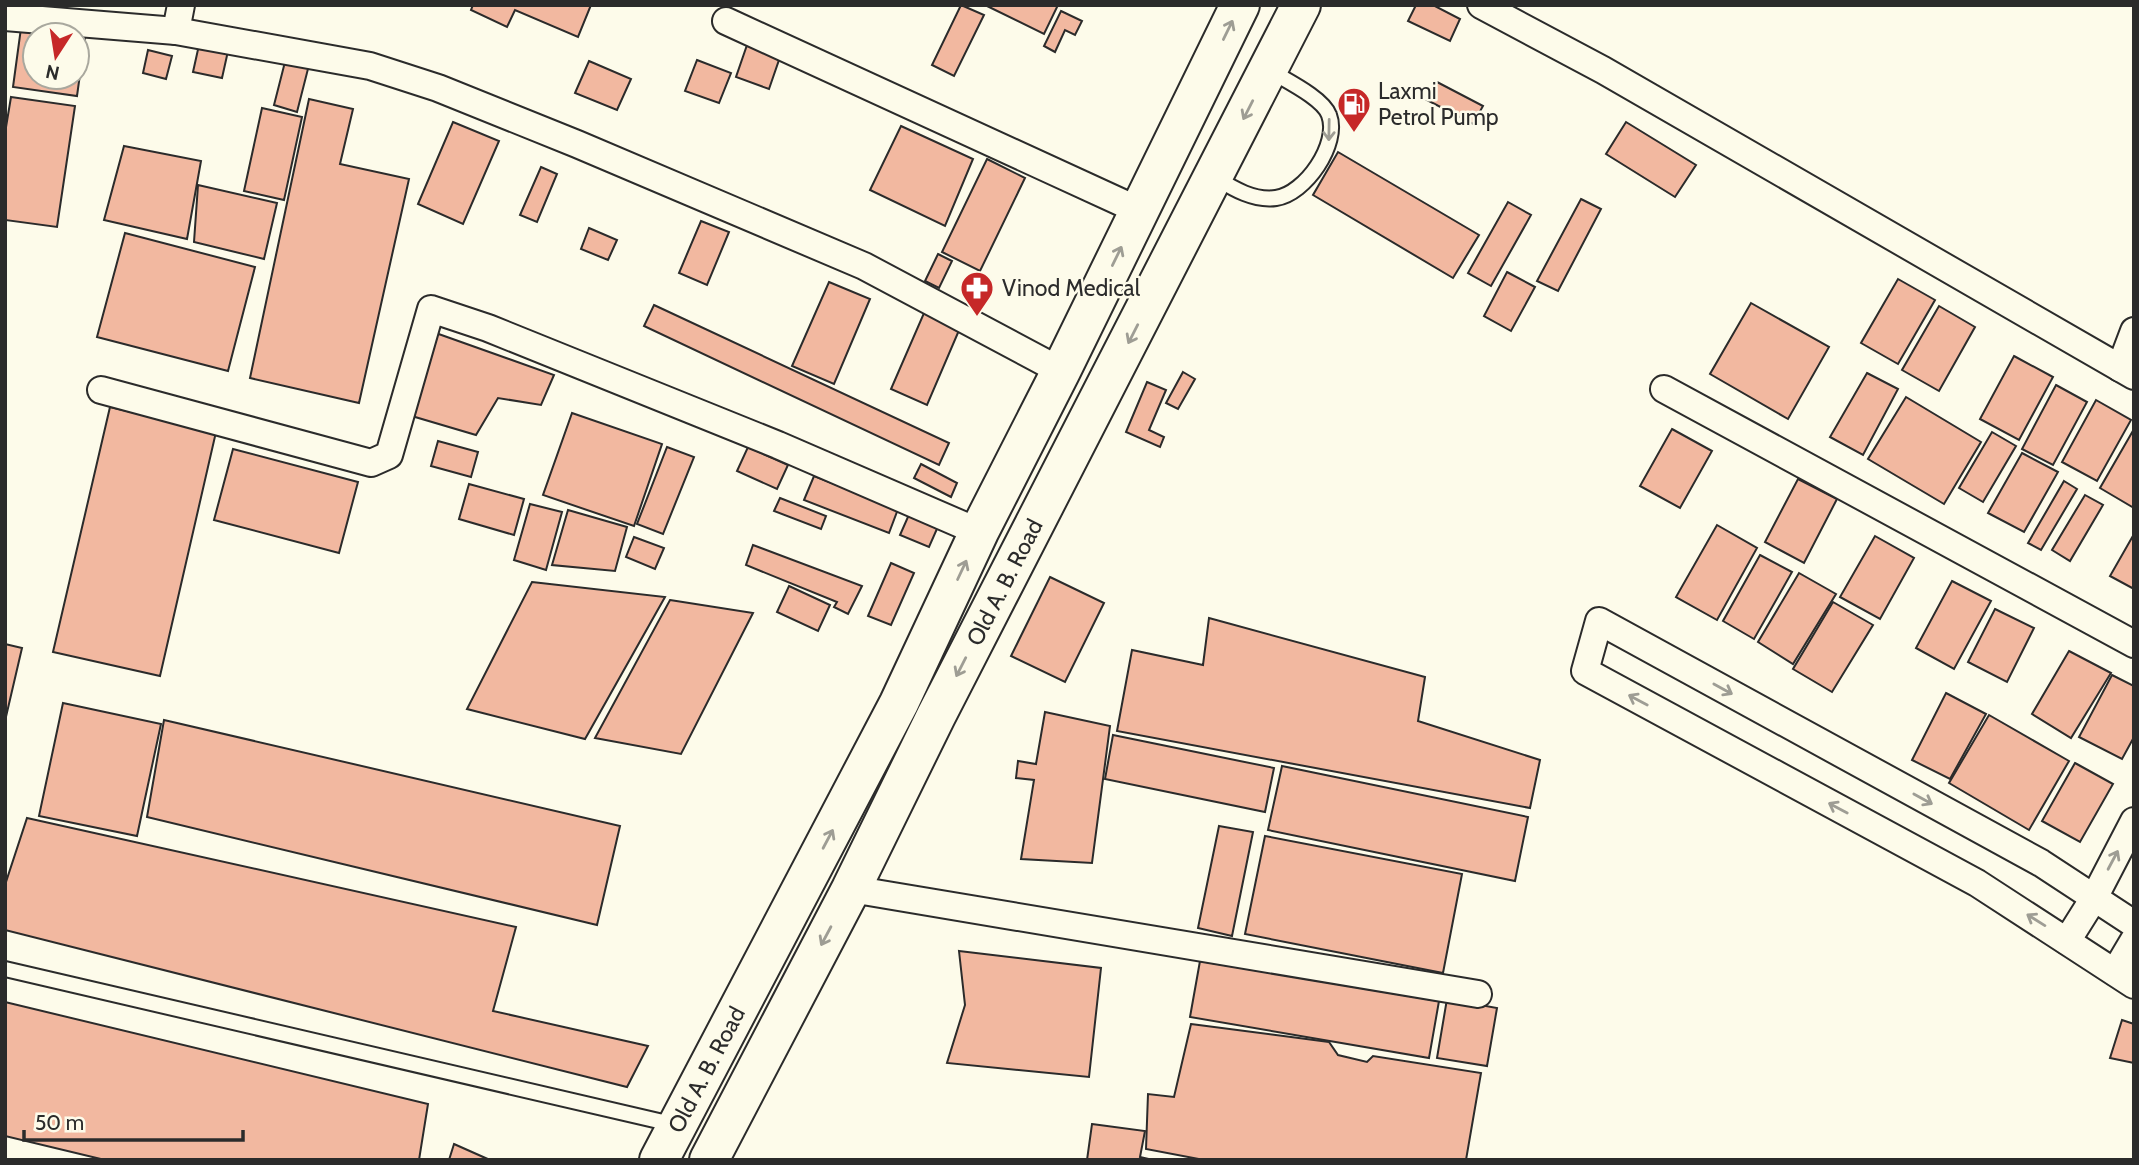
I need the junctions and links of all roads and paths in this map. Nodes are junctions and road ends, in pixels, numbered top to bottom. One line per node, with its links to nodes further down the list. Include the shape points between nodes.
1 (1240, 5): 9 (main road, Old A. B. Road, one-way to 1)
2 (1301, 5): 7 (main road, Old A. B. Road)
3 (1481, 5): 12 (street)
4 (5, 17): 5 (street)
5 (178, 18): 11 (street, via 370,66 438,88 864,266)
6 (726, 21): 9 (street)
7 (1268, 70): 8 (main road, Old A. B. Road, one-way to 8); 8 (lane, one-way to 8, via 1321,104 1329,115 1332,137 1318,166 1298,190 1277,198 1237,191)
8 (1214, 176): 18 (main road, Old A. B. Road, one-way to 18)
9 (1140, 211): 11 (main road, Old A. B. Road, one-way to 9)
10 (2134, 331): 12 (street)
11 (1061, 371): 15 (main road, Old A. B. Road)
12 (2127, 372)
13 (1664, 389): 16 (street)
14 (102, 390): 15 (street, via 371,463 389,455 431,309 778,445)
15 (979, 532): 26 (main road, Old A. B. Road, one-way to 15, via 899,703)
16 (2134, 644)
17 (2134, 821): 19 (street, one-way to 17)
18 (851, 889): 25 (street); 28 (main road, Old A. B. Road, one-way to 28)
19 (2094, 898): 20 (street); 22 (street); 22 (street, one-way to 19, via 1977,883 1585,671 1599,621 2041,863)
20 (2134, 924)
21 (2134, 940): 24 (street)
22 (2067, 941): 24 (street)
23 (5, 969): 26 (lane)
24 (2124, 979)
25 (1478, 994)
26 (677, 1125): 27 (main road, Old A. B. Road)
27 (659, 1160)
28 (709, 1160)

